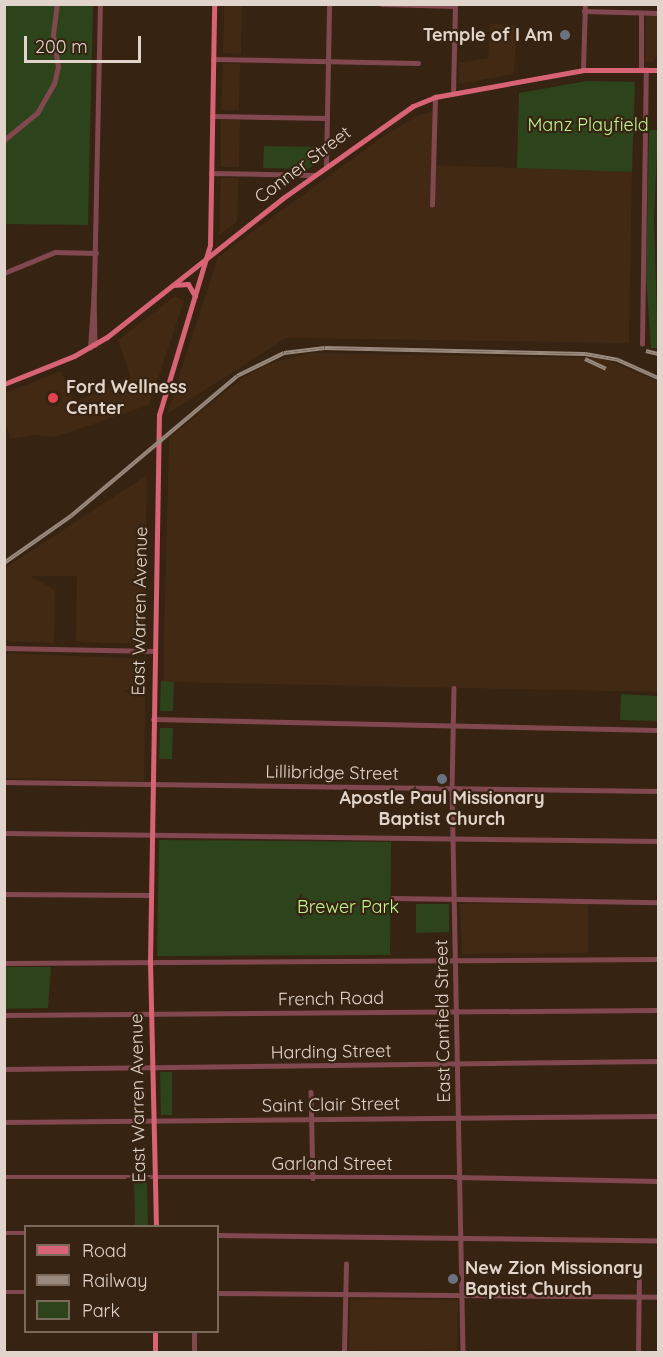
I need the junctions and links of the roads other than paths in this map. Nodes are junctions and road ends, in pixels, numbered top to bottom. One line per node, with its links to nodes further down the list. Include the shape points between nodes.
1 (57, 4): 22 (street, via 53,35 58,67 54,84 37,113)
2 (100, 4): 27 (street)
3 (214, 4): 11 (main road, East Warren Avenue)
4 (329, 4): 12 (street)
5 (382, 4): 7 (street)
6 (585, 4): 8 (street)
7 (455, 5): 18 (street)
8 (585, 11): 9 (street); 15 (street)
9 (641, 13): 10 (street); 16 (street)
10 (658, 13)
11 (213, 59): 12 (street); 20 (main road, East Warren Avenue)
12 (328, 61): 13 (street); 21 (street)
13 (418, 63)
14 (658, 64): 17 (street)
15 (583, 70): 16 (main road, Conner Street); 18 (main road, Conner Street)
16 (643, 70): 17 (main road, Conner Street); 32 (street)
17 (656, 70)
18 (453, 94): 19 (main road, Conner Street)
19 (435, 97): 23 (main road, Conner Street, via 405,110); 26 (street)
20 (212, 116): 21 (street); 24 (main road, East Warren Avenue)
21 (326, 118): 23 (street)
22 (4, 140)
23 (326, 166): 25 (main road, Conner Street)
24 (211, 173): 25 (street); 28 (main road, East Warren Avenue)
25 (314, 175): 28 (main road, Conner Street)
26 (432, 205)
27 (96, 253): 29 (street, via 55,252); 33 (street)
28 (208, 255): 30 (main road, Conner Street); 31 (main road, East Warren Avenue)
29 (4, 273)
30 (171, 285): 31 (main road, via 188,284); 33 (main road, Conner Street)
31 (195, 296): 36 (main road, East Warren Avenue, via 159,408)
32 (642, 344)
33 (93, 347): 34 (main road, Conner Street)
34 (4, 384)
35 (4, 648): 36 (street)
36 (154, 651): 38 (main road, East Warren Avenue)
37 (454, 688): 39 (street, East Canfield Street)
38 (153, 719): 39 (street); 42 (main road, East Warren Avenue)
39 (453, 726): 40 (street); 43 (street, East Canfield Street)
40 (658, 730)
41 (4, 782): 42 (street, Lillibridge Street)
42 (152, 784): 43 (street, Lillibridge Street); 46 (main road, East Warren Avenue)
43 (452, 788): 44 (street, Lillibridge Street); 47 (street, East Canfield Street)
44 (658, 791)
45 (4, 833): 46 (street)
46 (151, 833): 47 (street); 50 (main road, East Warren Avenue)
47 (453, 838): 48 (street); 52 (street, East Canfield Street)
48 (658, 841)
49 (4, 894): 50 (street)
50 (151, 896): 56 (main road, East Warren Avenue)
51 (392, 898): 52 (street)
52 (454, 900): 53 (street); 55 (street, East Canfield Street)
53 (658, 902)
54 (658, 959): 55 (street)
55 (456, 960): 56 (street); 59 (street, East Canfield Street)
56 (150, 962): 57 (street); 61 (main road, East Warren Avenue)
57 (4, 963)
58 (658, 1010): 59 (street, French Road)
59 (457, 1012): 61 (street, French Road); 63 (street, East Canfield Street)
60 (4, 1015): 61 (street, French Road)
61 (151, 1015): 64 (main road, East Warren Avenue)
62 (658, 1061): 63 (street, Harding Street)
63 (458, 1064): 64 (street, Harding Street); 68 (street, East Canfield Street)
64 (152, 1067): 65 (street, Harding Street); 70 (main road, East Warren Avenue)
65 (4, 1069)
66 (311, 1092): 69 (street)
67 (658, 1116): 68 (street, Saint Clair Street)
68 (458, 1117): 69 (street, Saint Clair Street); 75 (street, East Canfield Street)
69 (312, 1119): 70 (street, Saint Clair Street); 74 (street)
70 (154, 1121): 71 (street, Saint Clair Street); 73 (main road, East Warren Avenue)
71 (4, 1122)
72 (4, 1177): 73 (street, Garland Street)
73 (155, 1177): 74 (street, Garland Street); 77 (main road, East Warren Avenue)
74 (313, 1178): 75 (street, Garland Street)
75 (459, 1179): 76 (street, Garland Street); 81 (street, East Canfield Street)
76 (658, 1181)
77 (156, 1225)
78 (4, 1233): 79 (street)
79 (24, 1233)
80 (219, 1235): 81 (street)
81 (462, 1238): 82 (street); 89 (street, East Canfield Street)
82 (658, 1240)
83 (346, 1264): 88 (street)
84 (639, 1267): 90 (street)
85 (4, 1292): 86 (street)
86 (24, 1292)
87 (219, 1293): 88 (street)
88 (345, 1294): 89 (street); 96 (street)
89 (463, 1295): 90 (street); 97 (street, East Canfield Street)
90 (639, 1296): 91 (street); 98 (street)
91 (658, 1297)
92 (155, 1333): 94 (main road)
93 (194, 1333): 95 (street)
94 (155, 1353)
95 (194, 1353)
96 (344, 1353)
97 (463, 1353)
98 (638, 1353)

